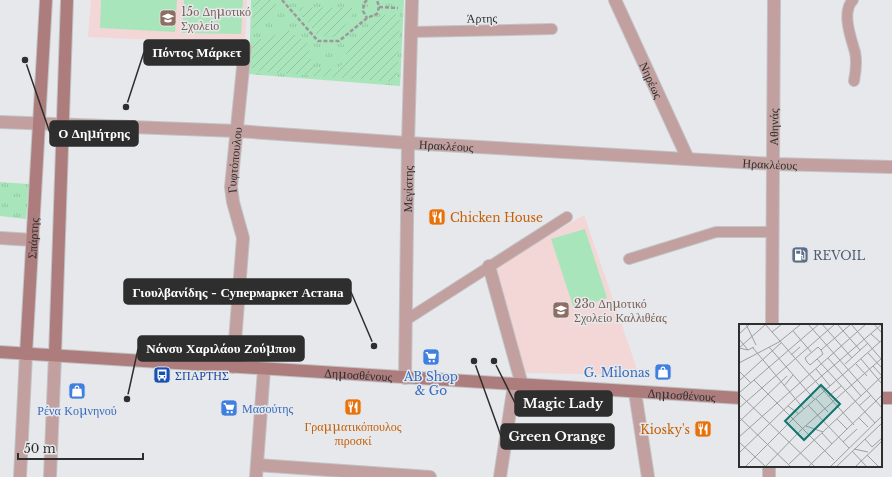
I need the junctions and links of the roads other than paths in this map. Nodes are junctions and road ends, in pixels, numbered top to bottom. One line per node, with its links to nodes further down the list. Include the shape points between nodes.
1 (46, 0): 12 (street, Σπάρτης)
2 (67, 0): 13 (street)
3 (615, 0): 16 (street, Νηρέως)
4 (774, 0): 17 (street, Αθηνάς)
5 (853, 0): 10 (lane, via 848,10 848,29 855,53)
6 (412, 4): 8 (street, Μεγίστης)
7 (552, 29): 8 (lane, Άρτης)
8 (412, 32): 15 (street, Μεγίστης)
9 (245, 48): 14 (street, Γυφτόπουλου)
10 (854, 81)
11 (0, 122): 12 (street, Ηρακλέους)
12 (39, 125): 13 (street, Ηρακλέους); 22 (street, Σπάρτης)
13 (63, 126): 14 (street, Ηρακλέους); 29 (street)
14 (237, 131): 15 (street, Ηρακλέους); 30 (street, Γυφτόπουλου, via 231,187 243,238)
15 (408, 143): 16 (street, Ηρακλέους); 25 (street, Μεγίστης)
16 (688, 159): 17 (street, Ηρακλέους)
17 (774, 164): 18 (street, Ηρακλέους); 20 (street, Αθηνάς)
18 (892, 167)
19 (567, 217): 24 (lane)
20 (772, 232): 23 (lane, via 716,232); 26 (street, Αθηνάς)
21 (0, 238): 22 (street)
22 (32, 240): 28 (street, Σπάρτης)
23 (629, 259)
24 (489, 266): 25 (lane); 33 (street)
25 (406, 320): 32 (street, Μεγίστης)
26 (772, 324)
27 (0, 352): 28 (street, Δημοσθένους)
28 (26, 354): 29 (street, Δημοσθένους); 37 (street, Σπάρτης)
29 (55, 355): 30 (street, Δημοσθένους); 38 (street)
30 (233, 367): 31 (street, Δημοσθένους)
31 (264, 369): 32 (street, Δημοσθένους); 36 (street)
32 (405, 378): 33 (street, Δημοσθένους)
33 (518, 385): 34 (street, Δημοσθένους); 41 (street)
34 (635, 392): 35 (street, Δημοσθένους); 42 (street)
35 (739, 398)
36 (257, 465): 39 (street); 40 (street)
37 (20, 477)
38 (50, 477)
39 (256, 477)
40 (430, 477)
41 (500, 477)
42 (648, 477)

